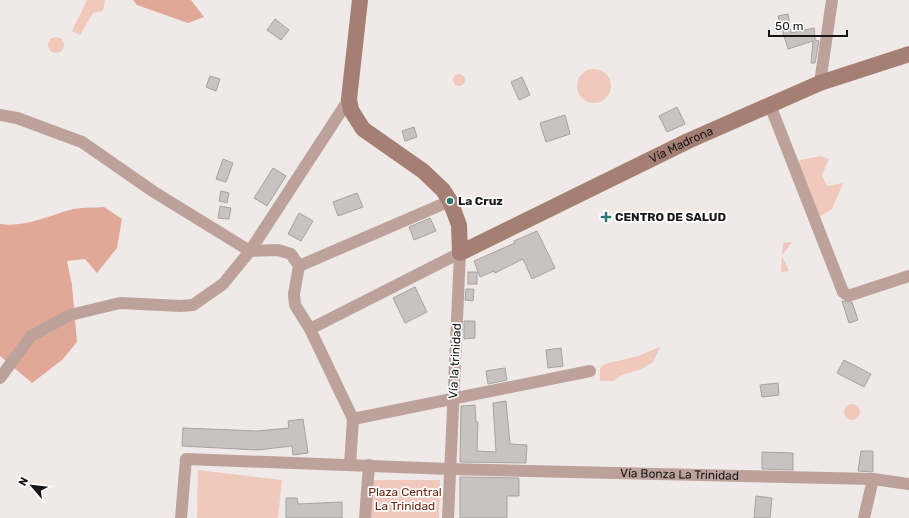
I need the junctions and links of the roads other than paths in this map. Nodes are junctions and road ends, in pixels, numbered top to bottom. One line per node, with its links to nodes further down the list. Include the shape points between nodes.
1 (360, 0): 5 (street)
2 (832, 0): 4 (street)
3 (909, 54): 4 (street, Vía Madrona)
4 (820, 83): 6 (street, Vía Madrona)
5 (349, 99): 8 (street, via 351,110 363,129 434,180); 9 (street)
6 (770, 105): 10 (street, Vía Madrona, via 688,141); 12 (street, via 844,292 851,295)
7 (0, 114): 9 (street, via 82,142 154,192)
8 (450, 201): 10 (street, via 458,225); 11 (street)
9 (250, 251): 11 (street, via 286,251 295,258); 15 (street, via 223,284 193,305 120,303 66,317 32,336)
10 (460, 253): 13 (street); 16 (street, Vía la trinidad)
11 (299, 266): 13 (street, via 295,305)
12 (909, 276)
13 (310, 329): 17 (street)
14 (590, 371): 16 (street)
15 (0, 378)
16 (453, 399): 17 (street); 20 (street, Vía la trinidad)
17 (353, 419): 18 (street)
18 (350, 464): 19 (street, Vía Bonza La Trinidad); 23 (street, Vía Bonza La Trinidad, via 186,459)
19 (369, 465): 20 (street, Vía Bonza La Trinidad); 24 (street)
20 (449, 469): 21 (street, Vía Bonza La Trinidad); 25 (street, Vía la trinidad)
21 (873, 480): 22 (street, Vía Bonza La Trinidad); 26 (street)
22 (909, 484)
23 (181, 518)
24 (365, 518)
25 (448, 518)
26 (864, 518)

